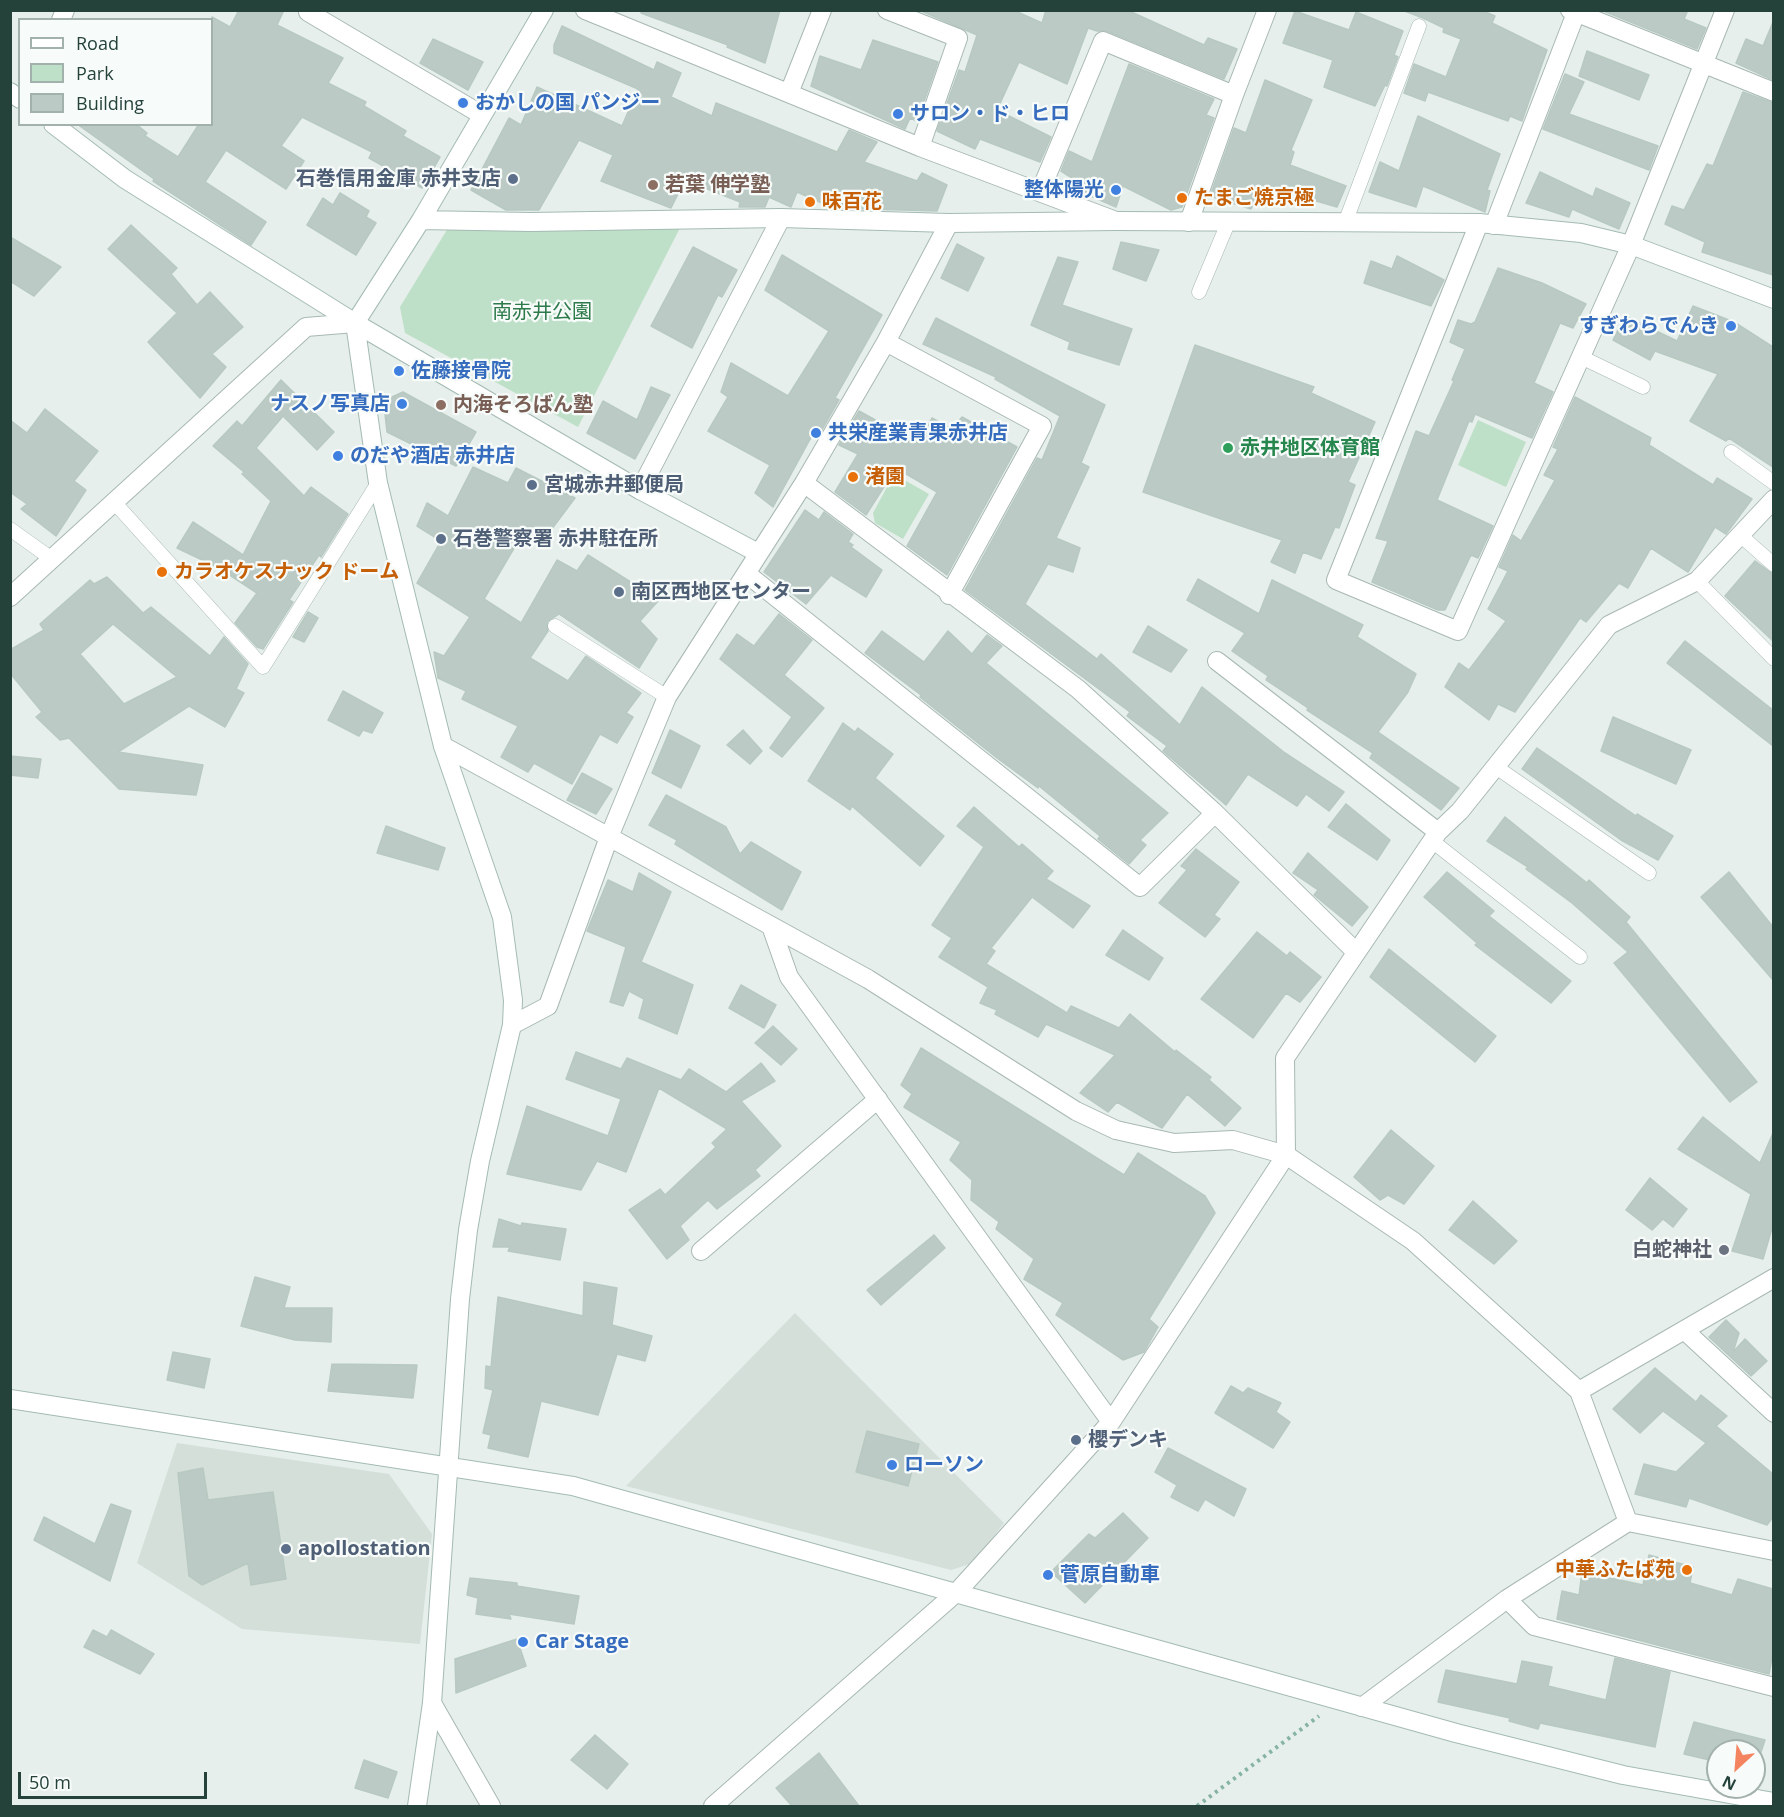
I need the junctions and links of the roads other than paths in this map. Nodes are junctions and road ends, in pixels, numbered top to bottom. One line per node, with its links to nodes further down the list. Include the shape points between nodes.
1 (544, 10): 14 (street)
2 (585, 10): 12 (street)
3 (822, 10): 12 (street)
4 (887, 10): 16 (street, via 958,38)
5 (1267, 10): 13 (street)
6 (1725, 10): 10 (street)
7 (308, 12): 14 (street)
8 (1573, 12): 10 (street); 25 (street)
9 (1419, 26): 24 (lane)
10 (1704, 66): 11 (street); 26 (street)
11 (1773, 92)
12 (789, 93): 16 (street)
13 (1234, 95): 17 (street, via 1103,41); 21 (street)
14 (482, 115): 19 (street)
15 (56, 126): 29 (street, via 125,179)
16 (920, 147): 17 (street)
17 (1040, 192): 20 (street)
18 (781, 218): 19 (street); 22 (street); 37 (street)
19 (421, 220): 29 (street)
20 (1116, 221): 21 (street); 22 (street)
21 (1189, 222): 23 (street)
22 (949, 223): 30 (street)
23 (1228, 223): 24 (street); 27 (lane)
24 (1345, 223): 25 (street)
25 (1486, 224): 26 (street, via 1581,233); 31 (street, via 1336,580 1458,631)
26 (1631, 245): 28 (street); 31 (street)
27 (1199, 292)
28 (1773, 298)
29 (355, 323): 34 (street); 37 (street); 39 (street, via 306,327)
30 (886, 342): 35 (street); 47 (street, via 1042,426)
31 (1581, 357): 32 (lane)
32 (1643, 387)
33 (1731, 452): 36 (lane)
34 (378, 483): 39 (lane, via 263,667); 53 (street)
35 (804, 483): 42 (street); 47 (street)
36 (1773, 483)
37 (640, 490): 42 (street)
38 (1773, 499): 41 (street)
39 (114, 502): 43 (street)
40 (10, 529): 43 (lane)
41 (1740, 535): 44 (lane); 46 (street)
42 (758, 553): 45 (street)
43 (52, 559): 48 (street)
44 (1773, 565)
45 (747, 574): 52 (street); 55 (street, via 1140,887)
46 (1697, 581): 50 (lane); 54 (street, via 1609,625)
47 (950, 595): 55 (street, via 1078,689)
48 (10, 597)
49 (555, 626): 52 (lane)
50 (1773, 659)
51 (1217, 661): 56 (street)
52 (667, 697): 57 (street)
53 (443, 746): 57 (street); 62 (street, via 502,917 513,1000)
54 (1496, 767): 56 (street); 58 (lane)
55 (1215, 813): 60 (street)
56 (1435, 836): 60 (street); 61 (lane)
57 (609, 837): 59 (street); 62 (street, via 548,1006)
58 (1649, 873)
59 (771, 926): 63 (street, via 789,977); 64 (street, via 868,979 1076,1111 1116,1130 1174,1143 1233,1140)
60 (1356, 952): 64 (street, via 1286,1058)
61 (1580, 957)
62 (512, 1025): 72 (street, via 468,1230)
63 (878, 1099): 65 (street); 71 (street)
64 (1286, 1155): 68 (street, via 1413,1241); 71 (street)
65 (700, 1251)
66 (1773, 1278): 67 (street)
67 (1684, 1330): 68 (street); 70 (street)
68 (1579, 1391): 73 (street)
69 (10, 1399): 72 (street)
70 (1773, 1413)
71 (1111, 1422): 75 (street)
72 (449, 1466): 75 (street, via 573,1486); 78 (street)
73 (1628, 1522): 74 (street); 76 (street)
74 (1773, 1551)
75 (957, 1592): 79 (street); 83 (street)
76 (1507, 1599): 77 (street, via 1534,1626); 79 (street)
77 (1773, 1688)
78 (432, 1703): 81 (street); 82 (street)
79 (1362, 1707): 80 (street, via 1623,1775)
80 (1773, 1800)
81 (417, 1806)
82 (491, 1806)
83 (713, 1806)

